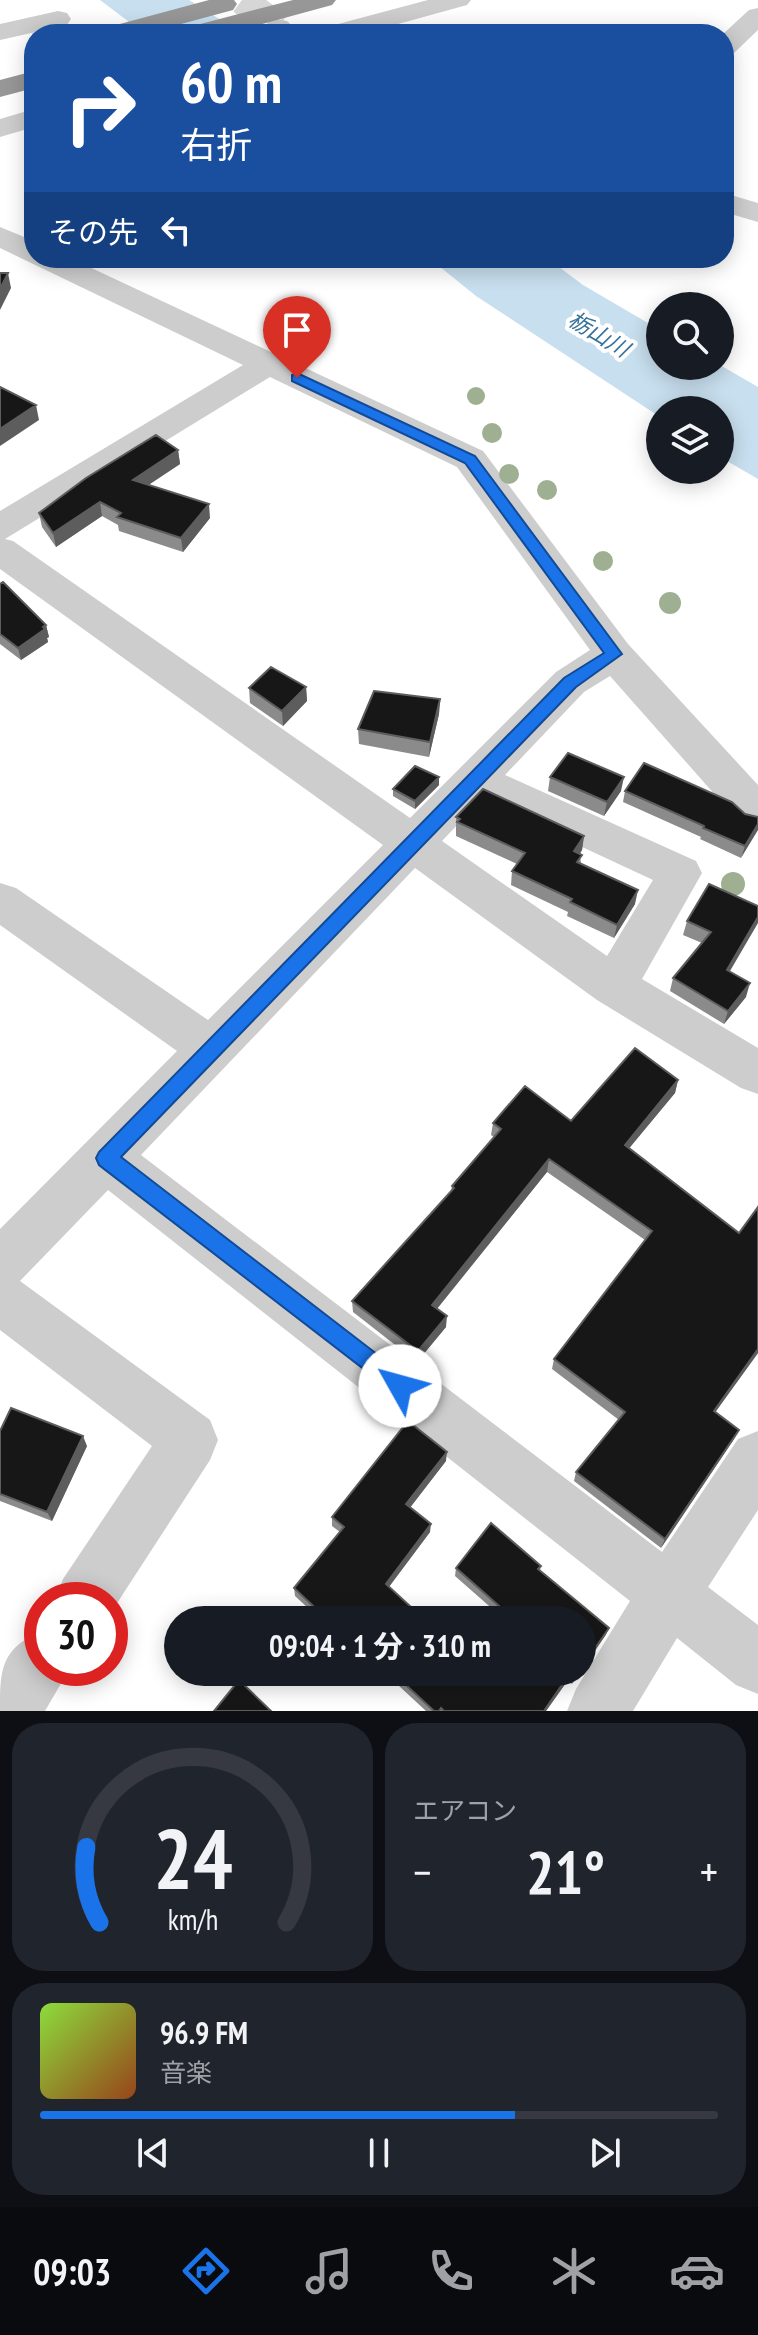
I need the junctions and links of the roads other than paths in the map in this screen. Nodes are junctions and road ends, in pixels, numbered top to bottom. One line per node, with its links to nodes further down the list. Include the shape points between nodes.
1 (323, 0): 3 (highway)
2 (458, 0): 9 (street)
3 (240, 7): 7 (highway); 8 (highway)
4 (758, 16): 12 (street)
5 (58, 19): 6 (street)
6 (36, 24)
7 (161, 24)
8 (211, 24)
9 (369, 24)
10 (24, 27): 11 (street)
11 (0, 32)
12 (734, 38)
13 (24, 59): 14 (highway)
14 (0, 65)
15 (24, 82): 16 (highway)
16 (0, 89)
17 (24, 121): 18 (street)
18 (0, 128)
19 (734, 205): 20 (street)
20 (758, 213)
21 (0, 236): 22 (street)
22 (24, 248)
23 (66, 268): 24 (street)
24 (268, 364): 25 (street); 27 (street, via 470,459)
25 (0, 528)
26 (0, 550): 30 (street)
27 (614, 654): 28 (street, via 570,682); 29 (street)
28 (475, 779): 30 (street); 32 (street, via 680,873)
29 (758, 810)
30 (411, 844): 32 (street); 33 (street)
31 (0, 901): 33 (street)
32 (614, 986): 34 (street)
33 (212, 1049): 35 (street)
34 (758, 1073)
35 (106, 1158): 36 (street); 40 (street)
36 (0, 1265)
37 (0, 1298): 39 (street, via 190,1440)
38 (758, 1459): 40 (street)
39 (96, 1582)
40 (669, 1594): 41 (street); 44 (street)
41 (758, 1663)
42 (26, 1686): 43 (street)
43 (9, 1711)
44 (598, 1711)

